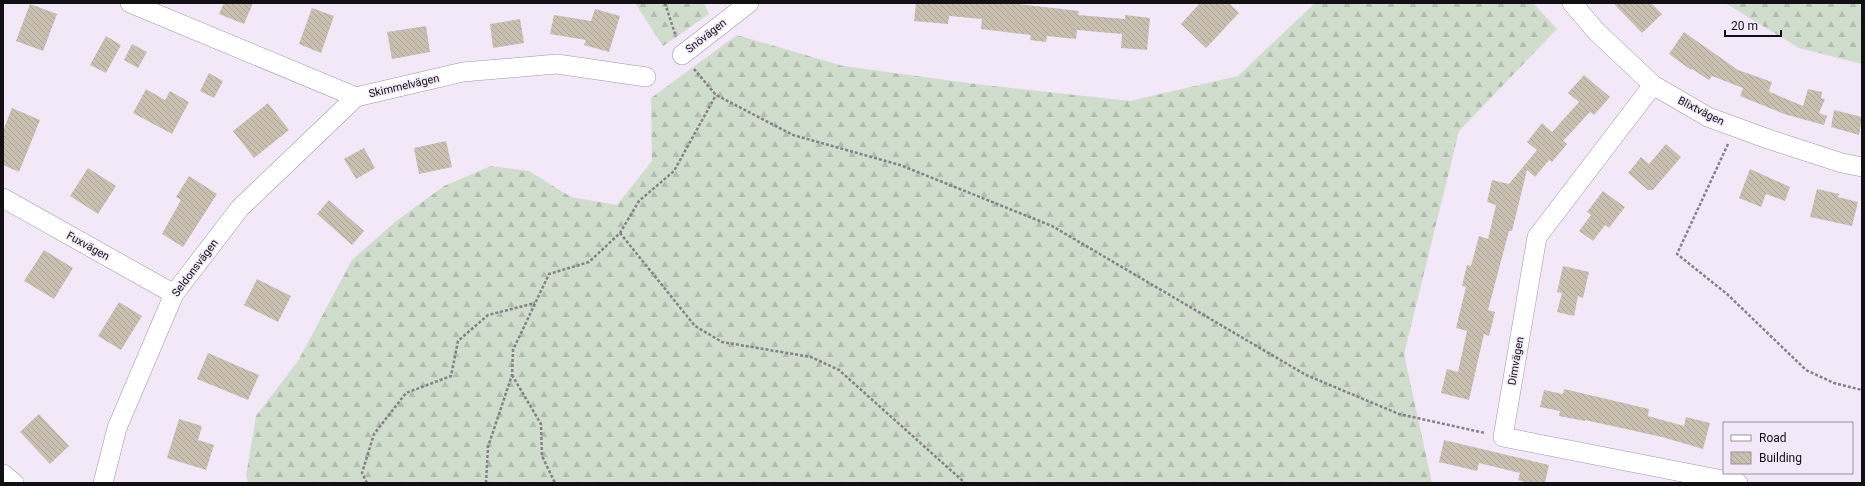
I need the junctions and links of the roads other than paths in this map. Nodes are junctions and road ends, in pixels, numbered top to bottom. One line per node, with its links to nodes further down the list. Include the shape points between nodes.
1 (130, 3): 7 (street, Skimmelvägen)
2 (749, 3): 4 (street, Snövägen)
3 (1572, 3): 6 (street, Blixtvägen, via 1596,31)
4 (682, 55)
5 (646, 77): 7 (street, Skimmelvägen, via 557,64 463,72)
6 (1653, 85): 8 (street, Blixtvägen, via 1708,117 1842,163); 14 (street, Dimvägen, via 1537,237 1503,437)
7 (356, 97): 10 (street, Seldonsvägen, via 240,208)
8 (1862, 167)
9 (3, 198): 10 (street, Fuxvägen)
10 (174, 294): 13 (street, Seldonsvägen, via 117,428)
11 (3, 474): 12 (street)
12 (14, 483)
13 (104, 483)
14 (1738, 483)

